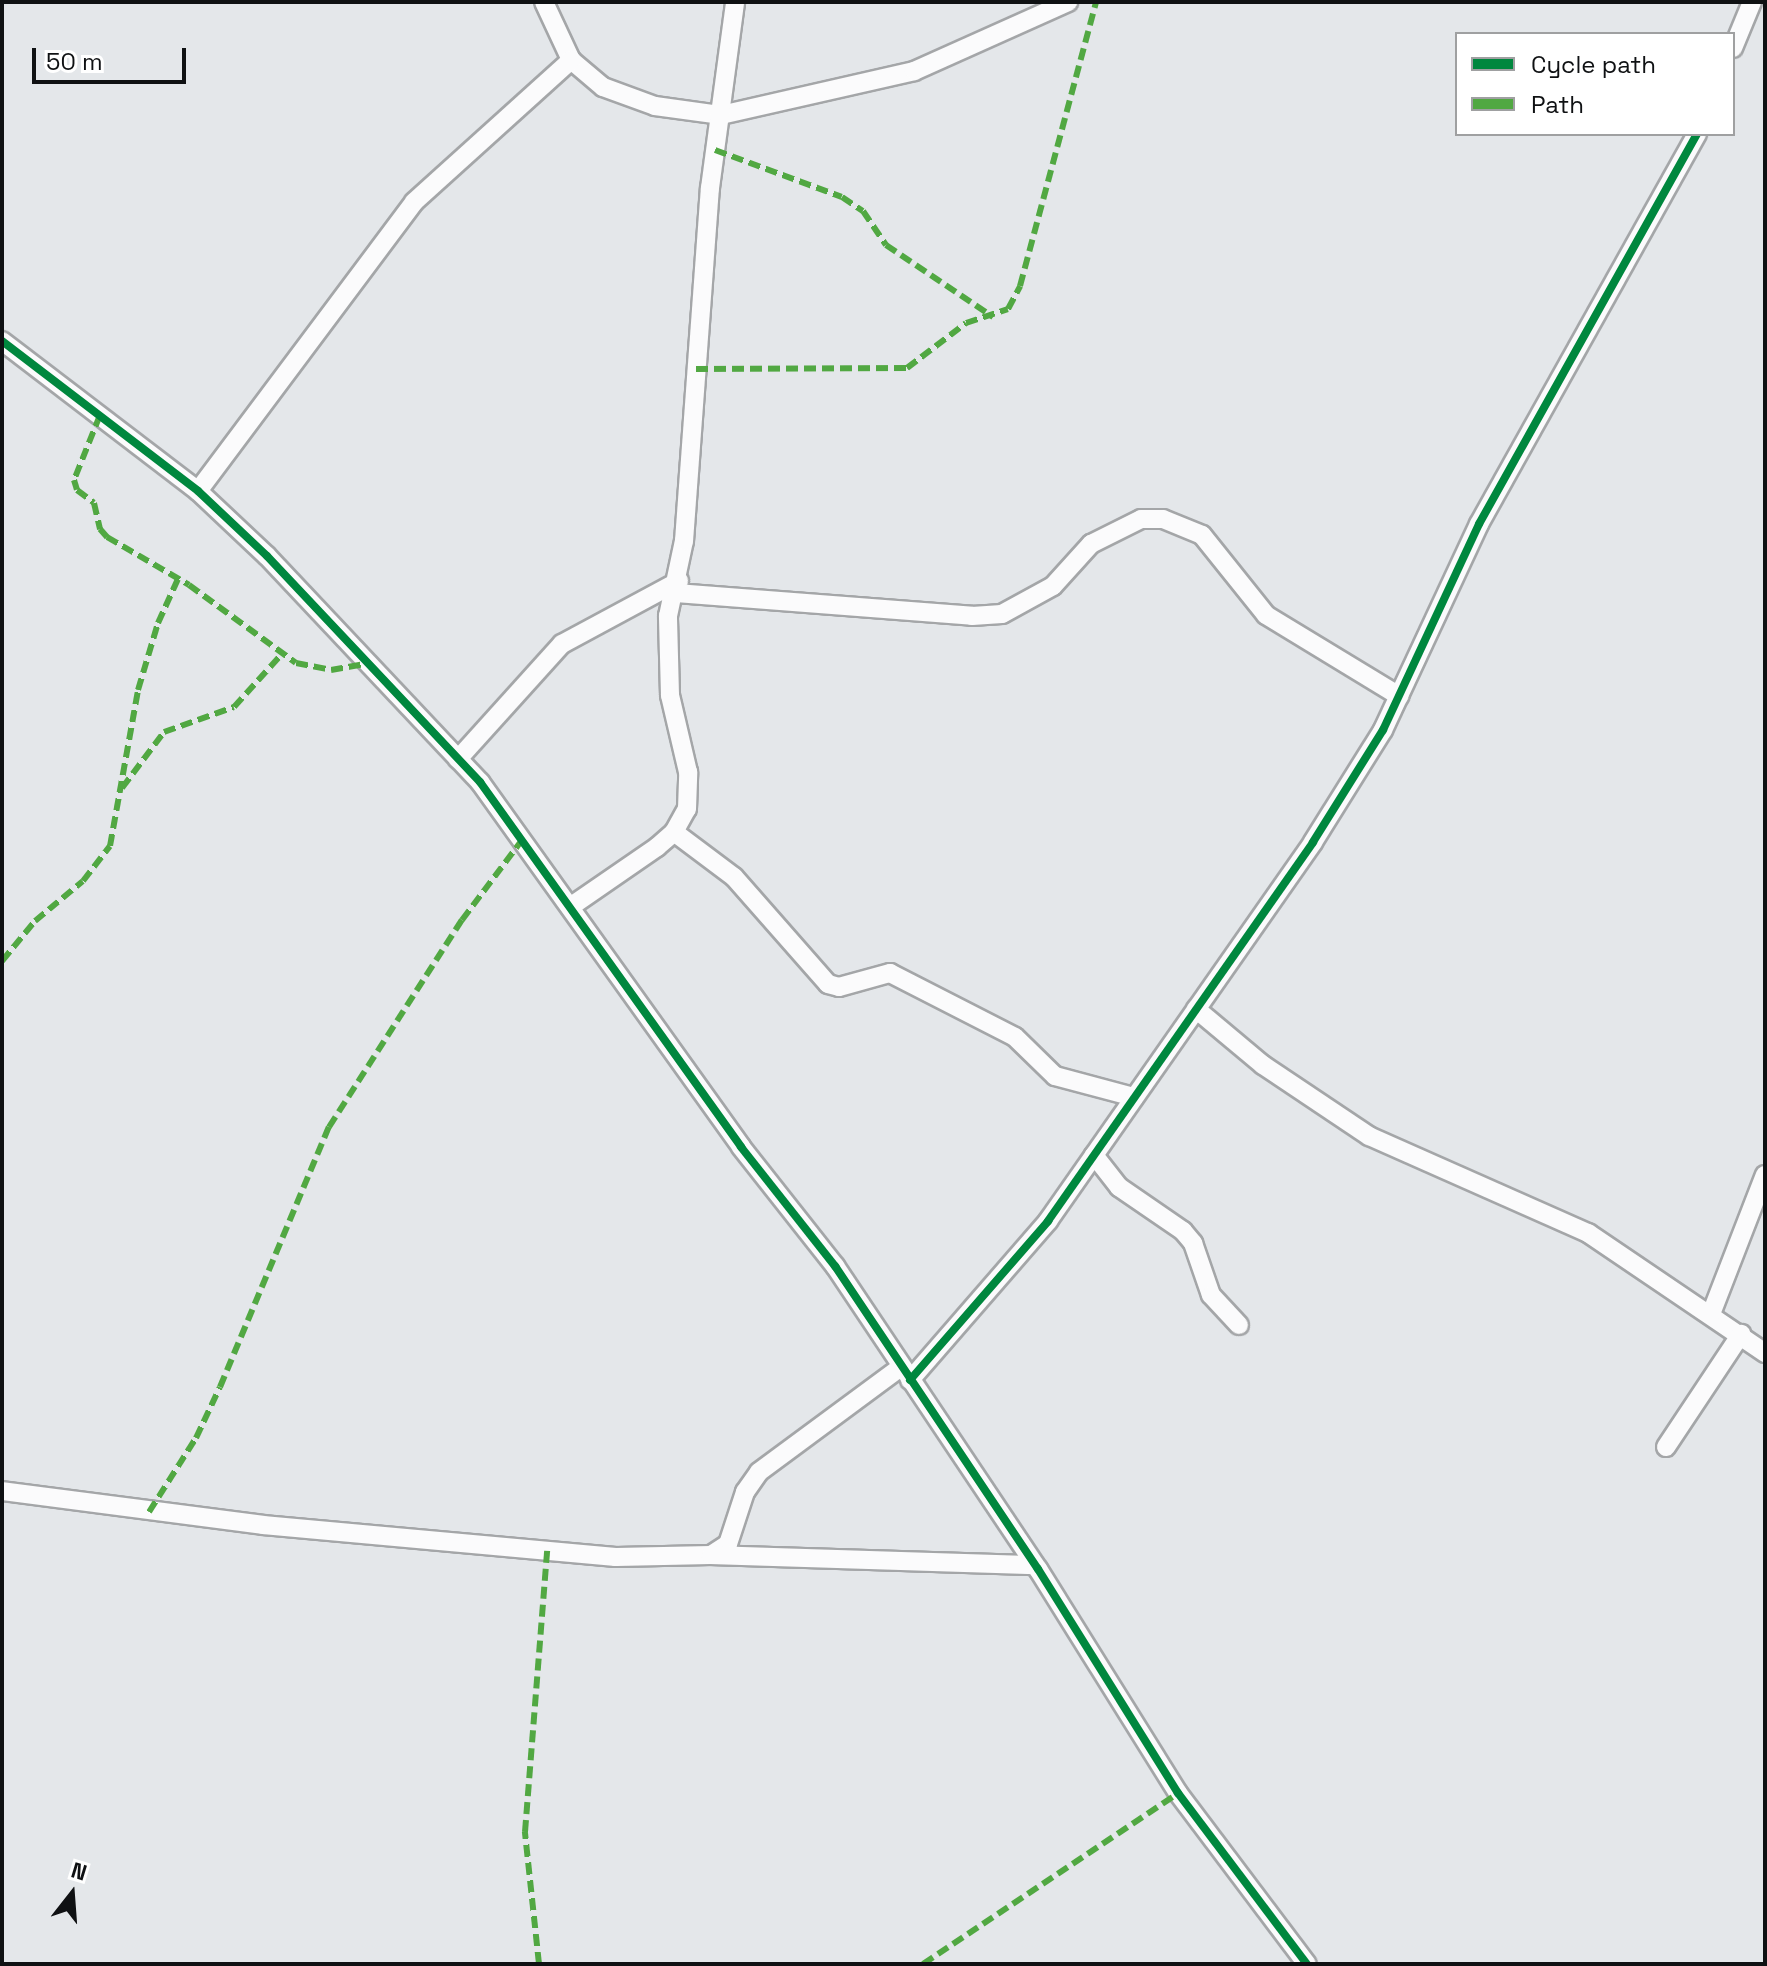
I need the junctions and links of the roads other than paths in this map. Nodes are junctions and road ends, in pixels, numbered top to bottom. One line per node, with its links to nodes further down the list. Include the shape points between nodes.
1 (544, 2): 6 (street)
2 (735, 2): 7 (street)
3 (1068, 2): 7 (street, via 914,71)
4 (1752, 2): 5 (street)
5 (1735, 43)
6 (571, 60): 7 (street, via 586,76 627,99); 10 (street, via 414,202)
7 (721, 115): 11 (street, via 701,282)
8 (1696, 136): 12 (street, via 1479,524)
9 (2, 341): 10 (street)
10 (198, 491): 13 (street, via 267,556)
11 (677, 587): 12 (street, via 959,616 1002,614 1053,586 1091,544 1141,519 1163,519 1202,535 1266,615); 13 (street, via 562,644); 14 (street, via 668,616 670,695 690,789)
12 (1399, 696): 16 (street, via 1313,842)
13 (458, 759): 15 (street)
14 (674, 832): 15 (street); 17 (street, via 734,877 828,984 845,986 890,973 1007,1032 1055,1076)
15 (570, 907): 24 (street, via 741,1147 835,1266)
16 (1196, 1009): 17 (street); 20 (street, via 1263,1065 1369,1136 1588,1233)
17 (1134, 1097): 18 (street)
18 (1094, 1155): 21 (street, via 1119,1187 1183,1231 1193,1243 1211,1295); 24 (street, via 1048,1221)
19 (1765, 1175): 20 (street)
20 (1711, 1314): 22 (street)
21 (1239, 1325)
22 (1741, 1334): 23 (street); 25 (street)
23 (1765, 1353)
24 (906, 1373): 27 (street, via 759,1472 745,1492 728,1544); 28 (street)
25 (1666, 1447)
26 (2, 1491): 27 (street, via 263,1525 616,1557)
27 (711, 1555): 28 (street)
28 (1035, 1565): 29 (street, via 1178,1793)
29 (1307, 1964)

